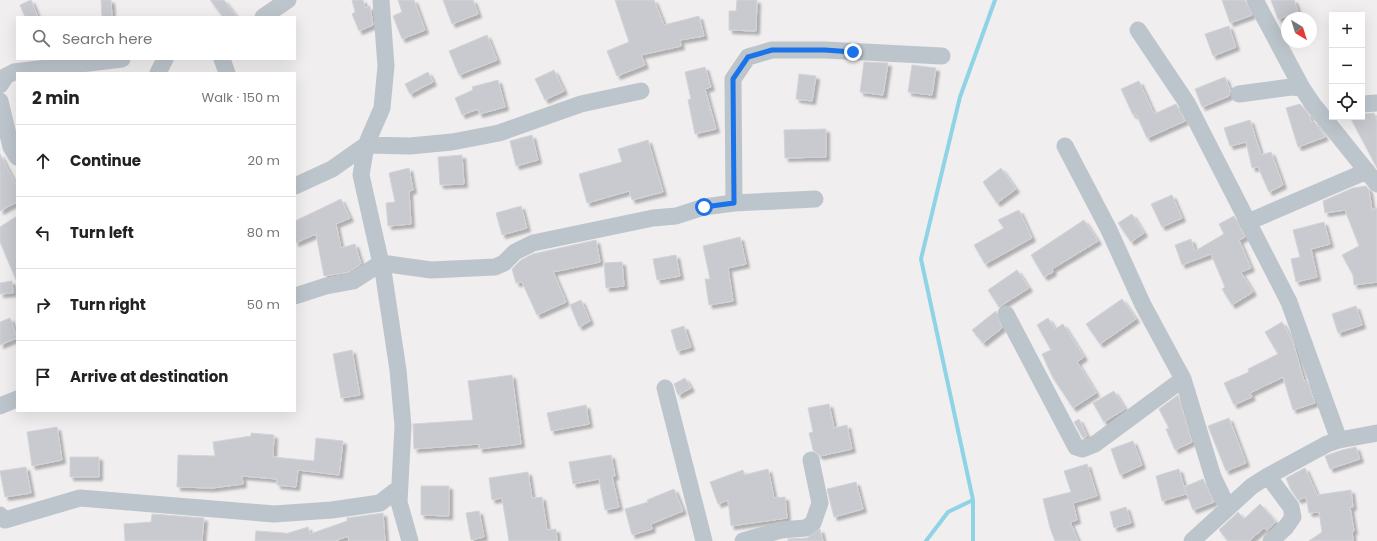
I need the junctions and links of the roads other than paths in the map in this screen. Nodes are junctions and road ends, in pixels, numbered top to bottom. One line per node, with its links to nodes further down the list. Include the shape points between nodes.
1 (288, 0): 4 (street)
2 (381, 0): 21 (street, via 386,66 382,108)
3 (1255, 0): 13 (street)
4 (264, 16)
5 (1138, 30): 28 (street, via 1187,103)
6 (942, 56): 27 (street, via 772,50 748,57 733,79)
7 (114, 60): 12 (street, via 14,72 6,76)
8 (164, 60): 10 (street)
9 (222, 60): 11 (street)
10 (158, 72)
11 (227, 72)
12 (0, 85)
13 (1302, 88): 15 (street, via 1291,87); 19 (street)
14 (641, 91): 21 (street, via 581,104 484,136 410,146)
15 (1239, 94)
16 (0, 101): 23 (street, via 11,147)
17 (1377, 103): 18 (street)
18 (1365, 104)
19 (1329, 115)
20 (1332, 120): 24 (street)
21 (366, 145): 25 (street, via 332,168); 29 (street, via 361,175)
22 (1065, 146): 32 (street, via 1109,230 1142,305)
23 (16, 155)
24 (1372, 177): 28 (street)
25 (296, 186)
26 (815, 199): 27 (street)
27 (734, 203): 29 (street, via 533,243 515,252 504,264 495,266 431,270)
28 (1248, 222): 35 (street, via 1289,302)
29 (381, 264): 30 (street, via 353,281); 38 (street, via 400,386 403,426)
30 (296, 296)
31 (1006, 314): 32 (street, via 1076,447 1082,449 1095,444)
32 (1183, 379): 39 (street, via 1213,476)
33 (665, 388): 42 (street)
34 (1377, 433): 35 (street)
35 (1339, 440): 37 (street)
36 (811, 460): 43 (street, via 820,503 813,523 806,528 781,530)
37 (1268, 476): 39 (street, via 1252,486); 45 (street, via 1291,507 1293,517)
38 (399, 488): 40 (street, via 380,503 274,514 80,498 5,520); 41 (street, via 399,502)
39 (1228, 508): 44 (street)
40 (0, 515)
41 (410, 541)
42 (704, 541)
43 (743, 541)
44 (1192, 541)
45 (1271, 541)

